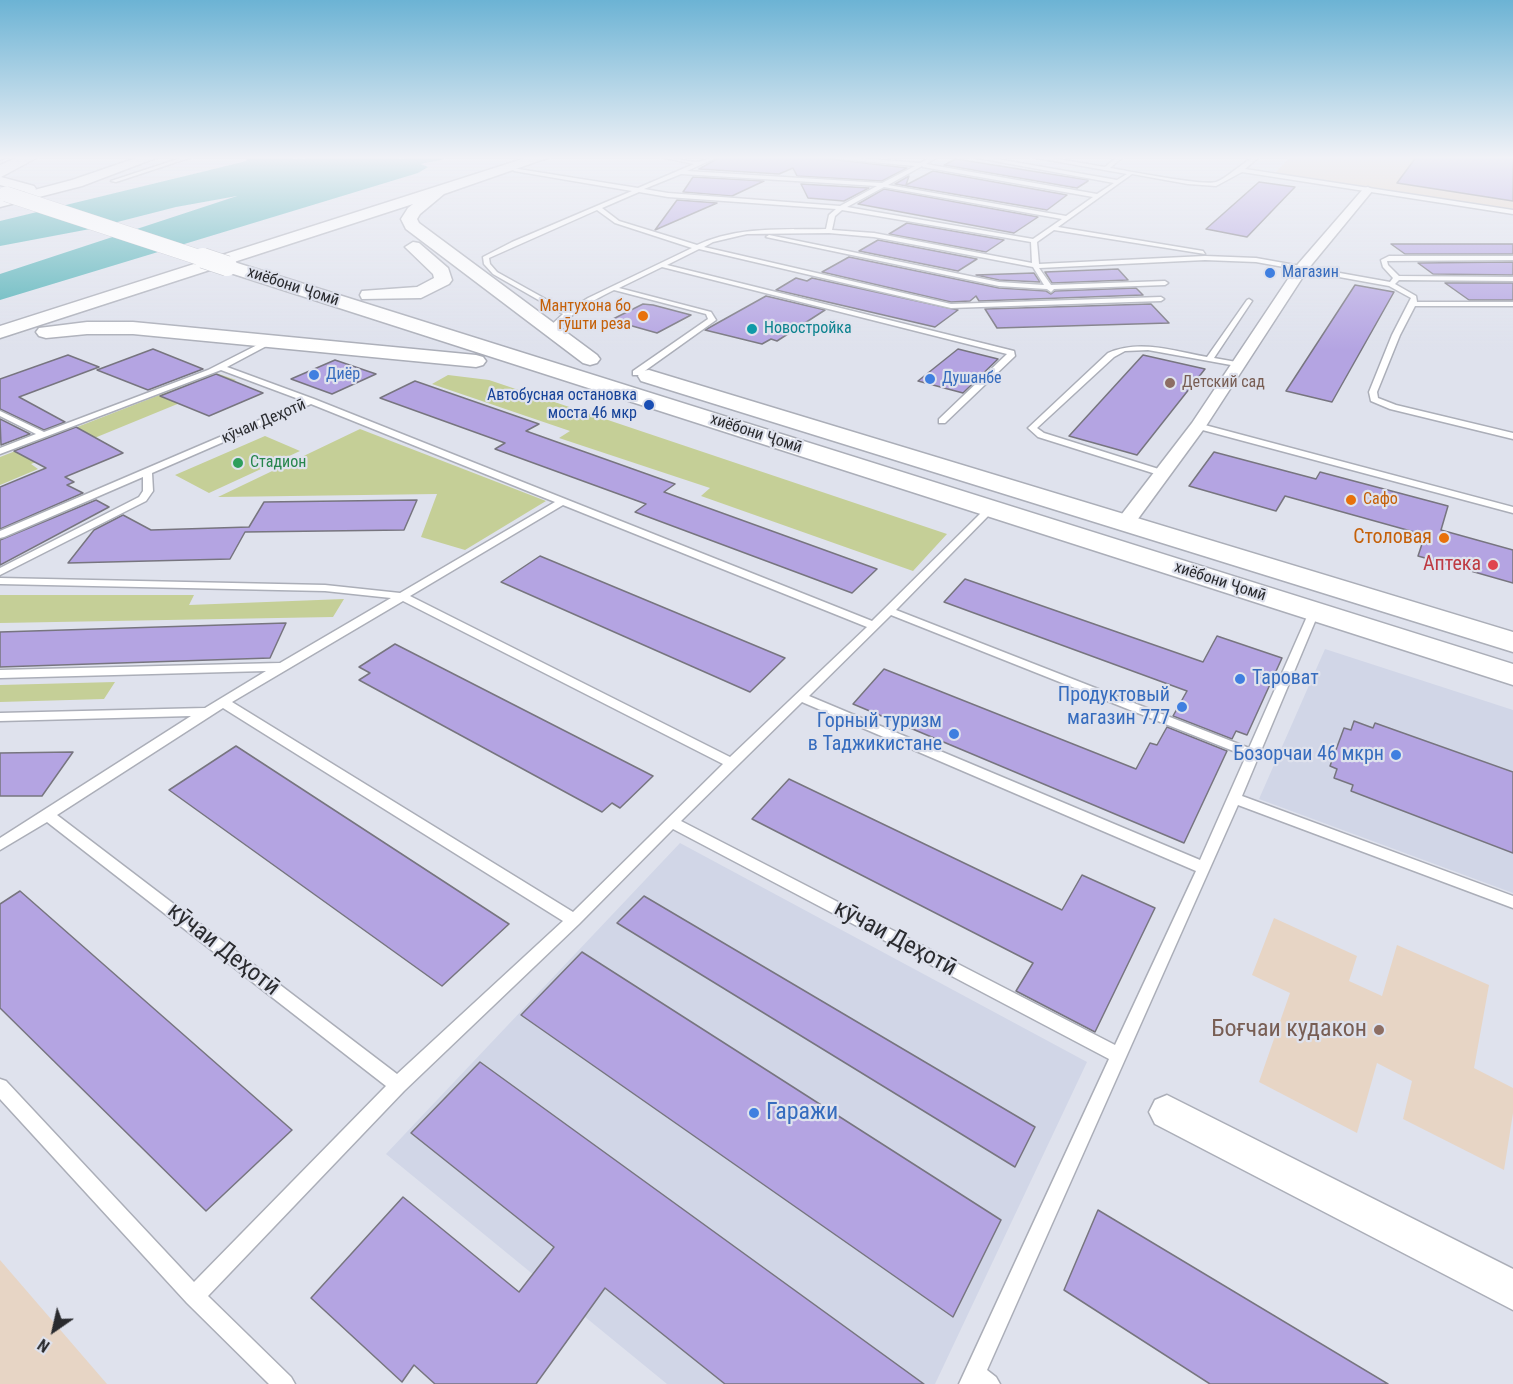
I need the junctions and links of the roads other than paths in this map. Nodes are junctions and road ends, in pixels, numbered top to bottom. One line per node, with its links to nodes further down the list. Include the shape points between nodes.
1 (109, 221): 22 (main road, хиёбони Ҷомӣ, bridge)
2 (120, 221): 22 (main road, хиёбони Ҷомӣ)
3 (309, 221): 41 (main road)
4 (350, 221): 18 (main road)
5 (410, 221): 43 (main road)
6 (566, 221): 40 (lane, via 486,257 495,273)
7 (616, 221): 19 (lane)
8 (831, 221): 14 (lane)
9 (915, 221): 17 (lane)
10 (1063, 221): 12 (lane)
11 (1342, 221): 25 (street)
12 (1053, 228): 17 (lane); 20 (lane)
13 (373, 230): 18 (main road, via 326,233)
14 (829, 231): 15 (lane); 24 (lane, via 874,235)
15 (747, 232): 19 (lane); 30 (lane, via 987,282)
16 (402, 238): 38 (main road, via 442,272 443,280 421,292)
17 (1034, 241): 24 (lane)
18 (283, 242): 26 (main road)
19 (697, 247): 23 (lane); 33 (lane, via 951,306)
20 (1234, 258): 24 (lane); 25 (lane)
21 (1513, 258): 28 (lane, via 1389,258 1384,260 1385,266)
22 (239, 262): 38 (main road, хиёбони Ҷомӣ)
23 (661, 265): 31 (lane); 55 (lane, via 1011,353)
24 (1036, 266): 30 (lane)
25 (1303, 267): 28 (lane); 49 (street)
26 (169, 279): 35 (main road, via 150,292); 44 (main road)
27 (1513, 279): 28 (lane)
28 (1394, 281): 36 (lane, via 1414,297)
29 (1165, 283): 30 (lane)
30 (1048, 287): 33 (lane)
31 (613, 288): 40 (lane); 52 (lane, via 697,309 709,313 712,320)
32 (1161, 299): 33 (lane)
33 (1061, 302)
34 (1249, 302): 48 (lane)
35 (149, 304)
36 (1412, 304): 37 (lane); 58 (lane, via 1373,392 1374,399 1403,410)
37 (1513, 304)
38 (352, 307): 47 (main road, хиёбони Ҷомӣ); 51 (main road, хиёбони Ҷомӣ)
39 (172, 312): 42 (main road, via 213,321)
40 (567, 314): 43 (lane)
41 (0, 315)
42 (314, 327)
43 (551, 330): 47 (main road)
44 (0, 332)
45 (0, 339): 46 (main road, via 87,328 133,328)
46 (271, 340): 50 (lane); 51 (main road)
47 (590, 359): 52 (main road, хиёбони Ҷомӣ)
48 (1209, 359): 49 (lane); 61 (lane, via 1157,349 1124,349 1111,355 1032,428 1041,435)
49 (1239, 365): 56 (street)
50 (220, 367): 53 (lane); 59 (lane)
51 (563, 373): 63 (main road, хиёбони Ҷомӣ)
52 (636, 373): 65 (main road, хиёбони Ҷомӣ)
53 (311, 400): 60 (lane, кӯчаи Деҳотӣ); 62 (lane, кӯчаи Деҳотӣ)
54 (0, 413): 57 (lane)
55 (942, 421)
56 (1198, 426): 61 (street); 64 (lane)
57 (44, 435)
58 (1513, 436)
59 (0, 451)
60 (147, 472): 66 (lane, кӯчаи Деҳотӣ); 67 (lane, via 148,491 143,499)
61 (1162, 473): 65 (street)
62 (563, 501): 69 (lane); 72 (lane, кӯчаи Деҳотӣ)
63 (990, 509): 70 (lane); 71 (main road, хиёбони Ҷомӣ)
64 (1513, 510)
65 (1125, 523): 73 (main road, хиёбони Ҷомӣ)
66 (0, 535)
67 (0, 572)
68 (0, 581): 69 (lane, via 325,588)
69 (402, 596): 74 (lane); 82 (lane)
70 (890, 611): 72 (lane); 81 (lane)
71 (1314, 612): 76 (main road, хиёбони Ҷомӣ); 81 (lane)
72 (874, 626): 77 (lane)
73 (1513, 642)
74 (285, 667): 75 (lane); 78 (lane)
75 (0, 674)
76 (1513, 675)
77 (801, 697): 82 (lane); 87 (lane)
78 (223, 702): 79 (lane); 89 (lane)
79 (208, 712): 80 (lane); 84 (lane)
80 (0, 717)
81 (1253, 754): 83 (lane)
82 (733, 764): 85 (lane)
83 (1234, 798): 87 (lane); 88 (lane)
84 (48, 814): 86 (lane); 91 (lane, кӯчаи Деҳотӣ)
85 (671, 822): 89 (lane); 90 (lane, кӯчаи Деҳотӣ)
86 (0, 845)
87 (1203, 868): 90 (lane)
88 (1513, 902)
89 (574, 920): 91 (lane)
90 (1119, 1056): 96 (lane)
91 (398, 1085): 95 (lane)
92 (0, 1087): 95 (lane)
93 (1167, 1112): 94 (street)
94 (1513, 1290)
95 (194, 1296): 97 (lane)
96 (978, 1381)
97 (284, 1384)

